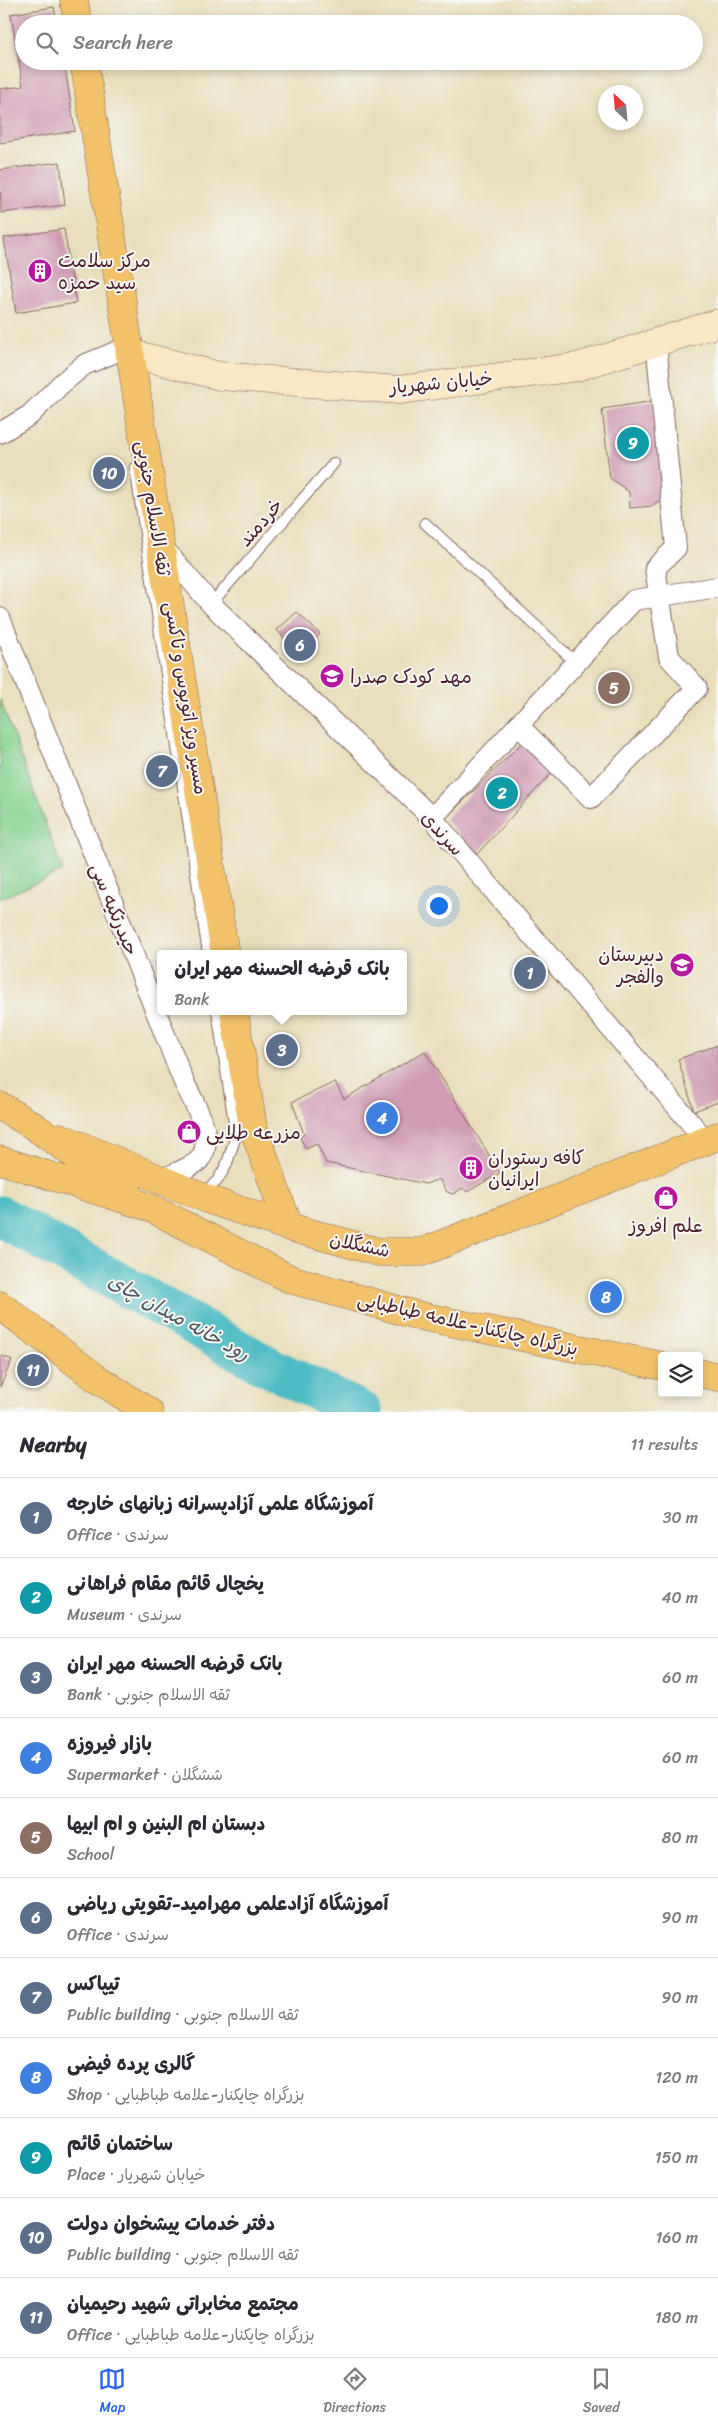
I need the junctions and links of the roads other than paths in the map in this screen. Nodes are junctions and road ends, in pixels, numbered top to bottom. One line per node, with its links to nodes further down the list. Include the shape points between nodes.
1 (74, 0): 2 (main road)
2 (76, 15)
3 (85, 70): 6 (main road, ثقه الاسلام جنوبی)
4 (718, 323): 5 (street, خیابان شهریار)
5 (656, 342): 6 (street, خیابان شهریار, via 577,367 399,390 220,376); 13 (street, via 676,548 654,568)
6 (121, 351): 7 (street, via 84,365 30,415); 11 (main road, ثقه الاسلام جنوبی)
7 (0, 433)
8 (133, 456): 19 (lane, مسیر ویژ اتوبوس و تاکسی)
9 (334, 464): 14 (lane, خردمند)
10 (426, 524): 16 (lane)
11 (160, 544): 14 (street, سرندی); 20 (main road, ثقه الاسلام جنوبی)
12 (718, 587): 13 (street)
13 (659, 596): 16 (street, via 634,600); 17 (street, via 669,658 697,688 591,798)
14 (211, 604): 18 (street, سرندی)
15 (0, 618): 27 (street, حیدرتکیه سی, via 182,1080 204,1124 205,1147 199,1161)
16 (576, 663): 17 (street)
17 (518, 726): 18 (street)
18 (432, 818): 25 (street, سرندی)
19 (207, 950)
20 (224, 950)
21 (218, 1015): 28 (lane, via 236,1136 226,1166)
22 (235, 1015): 30 (main road, via 253,1127)
23 (0, 1106): 24 (main road)
24 (32, 1125): 27 (main road, ششگلان); 29 (main road)
25 (712, 1139): 30 (main road, ششگلان, via 422,1252 378,1252)
26 (0, 1160): 29 (main road, بزرگراه چایکنار-علامه طباطبایی)
27 (161, 1180): 28 (main road, ششگلان)
28 (200, 1197): 30 (main road, ششگلان)
29 (149, 1207): 32 (main road, بزرگراه چایکنار-علامه طباطبایی, via 290,1279 416,1315)
30 (290, 1227)
31 (0, 1305): 35 (main road, via 96,1378)
32 (658, 1365)
33 (703, 1374): 34 (main road)
34 (718, 1377)
35 (149, 1412)

